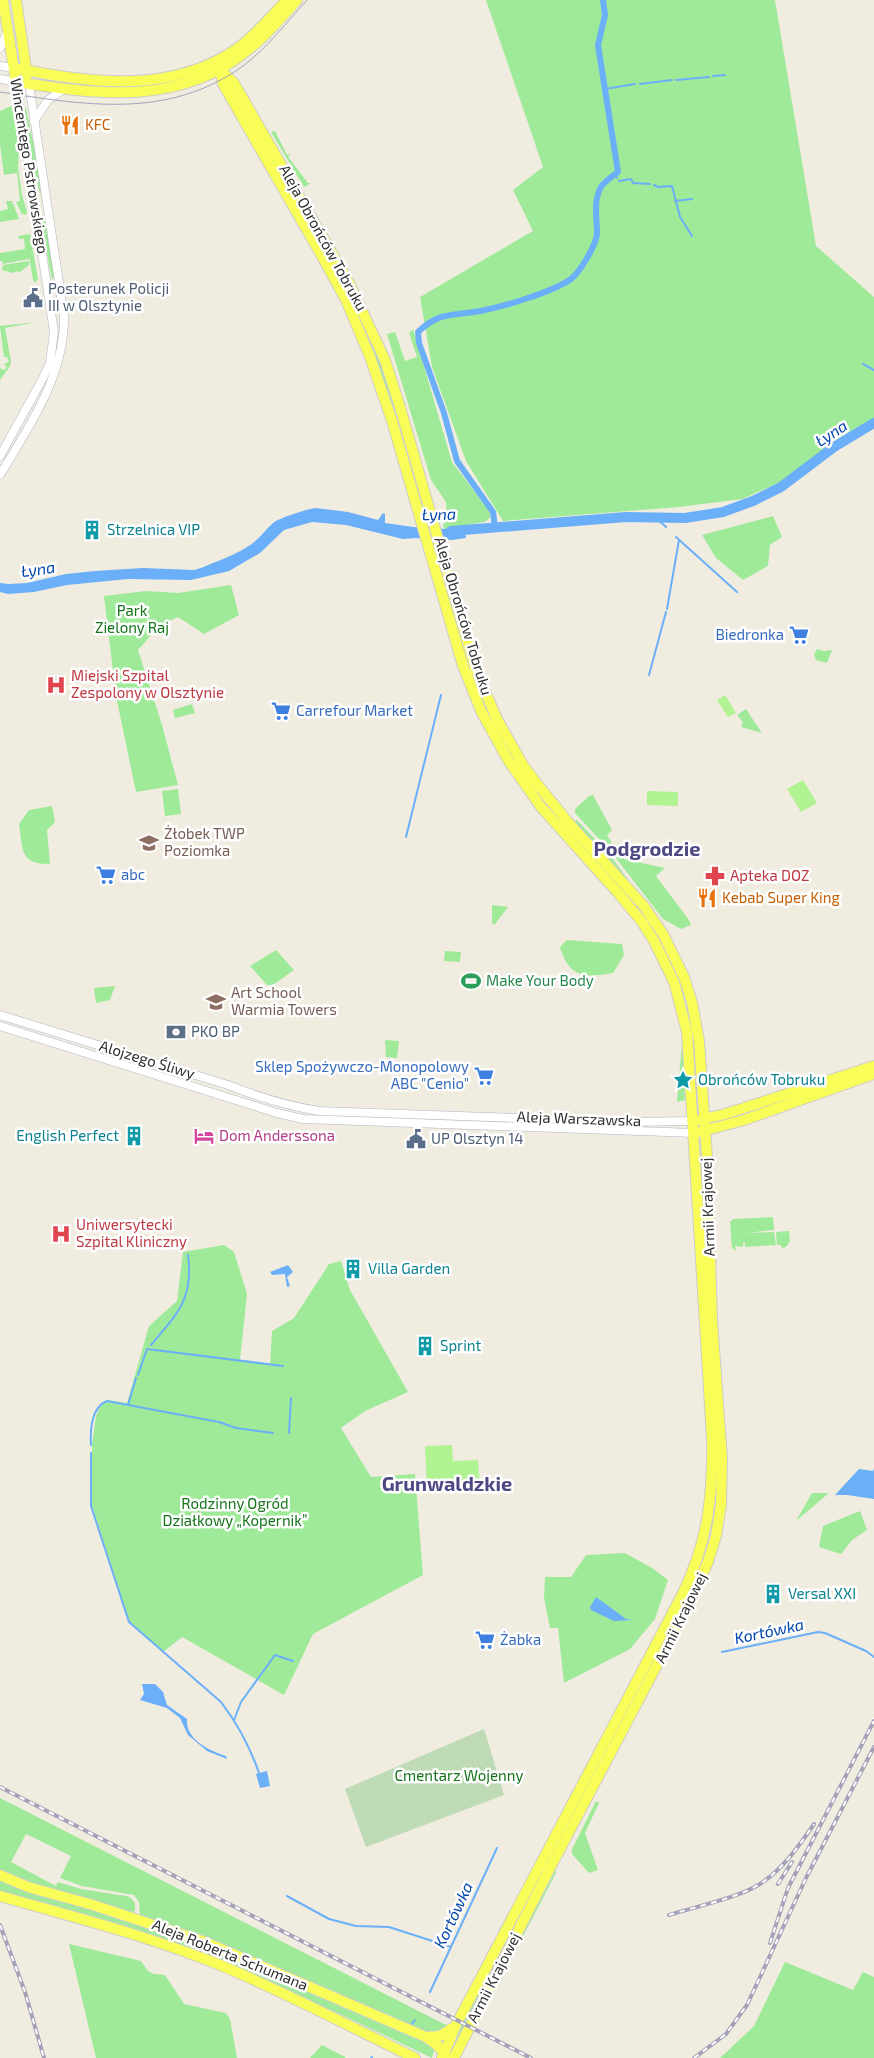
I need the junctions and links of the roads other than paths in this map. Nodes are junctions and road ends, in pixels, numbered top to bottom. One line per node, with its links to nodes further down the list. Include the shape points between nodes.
1 (3, 0): 5 (main road, Wincentego Pstrowskiego)
2 (16, 0): 10 (main road, Wincentego Pstrowskiego)
3 (286, 0): 7 (main road, via 243,44)
4 (297, 0): 7 (main road, via 249,50)
5 (8, 31): 6 (street); 9 (main road, Wincentego Pstrowskiego)
6 (0, 48)
7 (217, 65): 10 (main road, via 144,81 97,81); 11 (main road); 15 (main road, Aleja Obrońców Tobruku); 28 (main road, Aleja Obrońców Tobruku, via 234,83 356,295 385,360 476,671 509,741 553,805 643,904 674,954 696,1020)
8 (0, 66): 9 (street)
9 (14, 68): 10 (main road); 13 (main road, Wincentego Pstrowskiego)
10 (27, 70): 14 (main road, Wincentego Pstrowskiego)
11 (200, 78): 15 (main road); 16 (main road, via 170,88 137,93)
12 (0, 79): 13 (street)
13 (16, 82): 14 (main road); 18 (street, Wincentego Pstrowskiego, via 54,332 50,363)
14 (29, 84): 16 (main road); 17 (street, Wincentego Pstrowskiego)
15 (223, 84): 29 (main road, Aleja Obrońców Tobruku, via 346,300 379,380 468,680 481,711 508,760 548,816 642,922 667,966 684,1018)
16 (64, 89): 17 (street, via 48,100)
17 (34, 121): 19 (street, Wincentego Pstrowskiego, via 64,333 53,377)
18 (0, 456)
19 (0, 475)
20 (0, 1015): 21 (street, Alojzego Śliwy)
21 (17, 1020): 23 (street); 26 (street, Alojzego Śliwy)
22 (0, 1026): 23 (street, Alojzego Śliwy)
23 (22, 1032): 27 (street, Alojzego Śliwy)
24 (874, 1066): 28 (main road, Aleja Warszawska)
25 (874, 1074): 30 (main road, Aleja Warszawska)
26 (276, 1102): 29 (street, Aleja Warszawska, via 319,1111 630,1122)
27 (277, 1113): 31 (street, Aleja Warszawska, via 313,1120)
28 (704, 1120): 29 (main road, Aleja Warszawska); 30 (main road, Aleja Obrońców Tobruku)
29 (693, 1121): 31 (main road, Aleja Obrońców Tobruku)
30 (705, 1132): 31 (main road, Aleja Warszawska); 33 (main road, Armii Krajowej, via 712,1320 722,1458)
31 (694, 1133): 32 (main road, Armii Krajowej, via 712,1439)
32 (709, 1515): 33 (main road); 36 (main road, Armii Krajowej, via 687,1584)
33 (720, 1517): 38 (main road, Armii Krajowej, via 708,1562 687,1608)
34 (0, 1875): 37 (main road, Aleja Roberta Schumana, via 205,1942)
35 (0, 1896): 39 (main road, Aleja Roberta Schumana, via 146,1938 220,1965)
36 (456, 2025): 37 (main road, via 441,2036); 38 (main road, Armii Krajowej)
37 (426, 2038): 38 (main road, Aleja Roberta Schumana)
38 (447, 2057)
39 (415, 2058)

